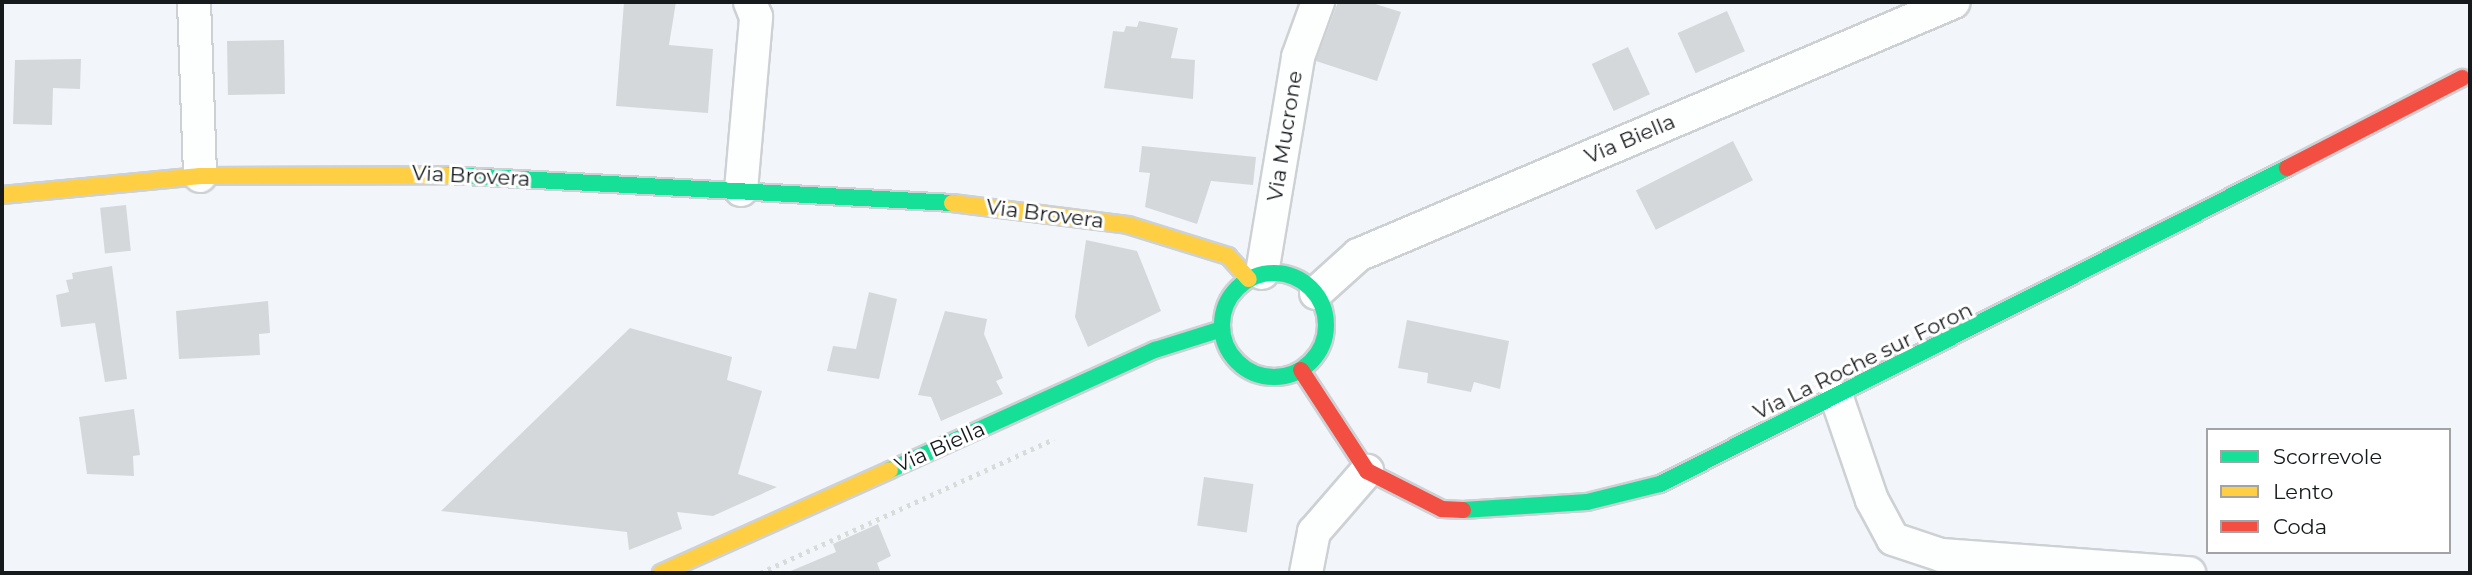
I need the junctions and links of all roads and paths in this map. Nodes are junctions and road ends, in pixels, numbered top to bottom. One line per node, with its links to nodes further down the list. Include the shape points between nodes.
1 (194, 2): 6 (street)
2 (750, 2): 7 (street, via 756,17)
3 (1318, 2): 9 (street, Via Mucrone, via 1298,57)
4 (1954, 2): 10 (street, Via Biella, via 1358,255)
5 (2462, 78): 13 (street, Via La Roche sur Foron, via 2381,124)
6 (200, 176): 7 (street, Via Brovera, via 390,172); 8 (street, Via Brovera)
7 (741, 190): 9 (street, Via Brovera, via 1024,209 1128,225 1228,256)
8 (2, 195)
9 (1256, 276): 10 (street, via 1292,275); 11 (street, via 1228,300)
10 (1316, 293): 12 (street, via 1327,326 1324,343)
11 (1222, 329): 12 (street, via 1233,357 1257,374 1287,376); 16 (street, Via Biella, via 1155,349)
12 (1301, 370): 15 (street, Via La Roche sur Foron)
13 (1837, 398): 15 (street, Via La Roche sur Foron, via 1660,484 1587,502 1496,512 1442,509); 19 (street, via 1872,500 1893,539 1941,555)
14 (1061, 435): 17 (path)
15 (1367, 471): 18 (street, via 1314,532)
16 (661, 573)
17 (760, 573)
18 (1306, 573)
19 (2189, 573)

